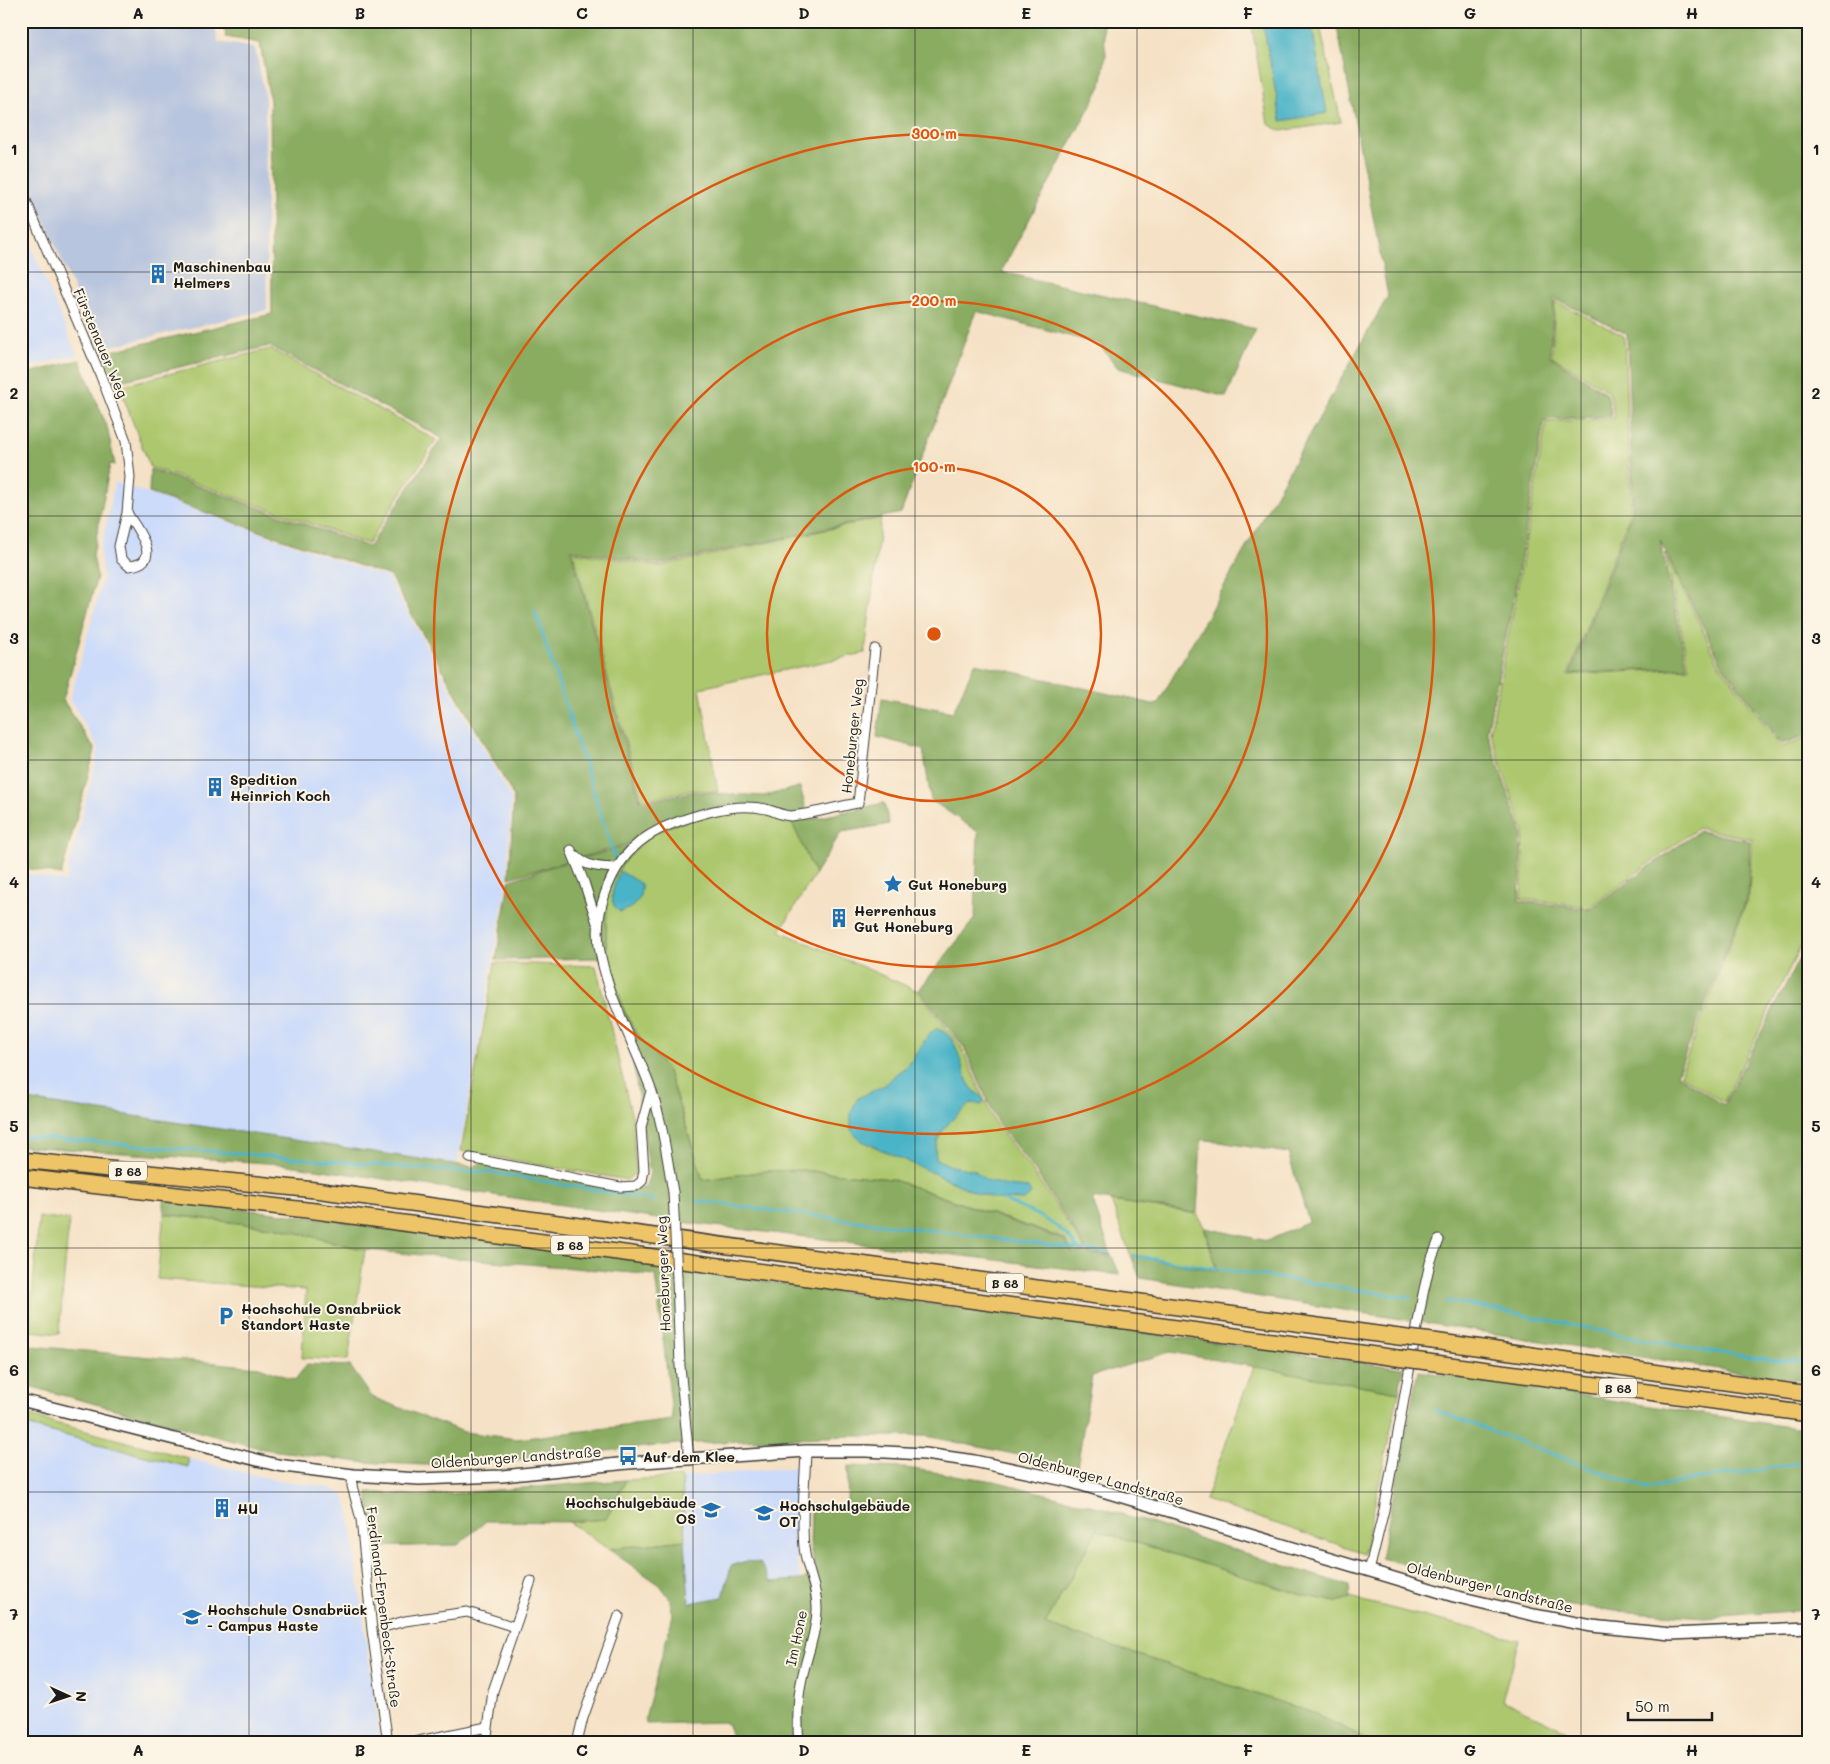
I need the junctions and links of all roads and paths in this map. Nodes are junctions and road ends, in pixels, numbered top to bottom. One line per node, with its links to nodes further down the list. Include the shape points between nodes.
1 (21, 189): 2 (street, Fürstenauer Weg, via 126,440 130,477)
2 (127, 513): 2 (street, Fürstenauer Weg, via 147,551 145,560 139,565 129,566 120,559 119,546)
3 (875, 649): 4 (street, Honeburger Weg, via 858,803 789,816 747,807 713,811 657,830 635,844)
4 (617, 865): 5 (street, Honeburger Weg); 5 (street, Honeburger Weg, via 594,867 580,861 571,850)
5 (598, 925): 6 (street, Honeburger Weg, via 601,958 613,997)
6 (651, 1090): 7 (street, via 641,1127 644,1170 642,1181 636,1186 620,1187); 15 (street, Honeburger Weg, bridge, via 662,1127 673,1192 680,1366)
7 (470, 1158)
8 (21, 1160): 11 (highway, B 68, bridge, via 315,1190)
9 (21, 1177): 13 (highway, B 68, bridge, via 324,1212)
10 (1439, 1240): 17 (street, via 1423,1294)
11 (1809, 1394)
12 (21, 1400): 16 (street, Oldenburger Landstraße, via 277,1465)
13 (1809, 1414)
14 (806, 1451): 15 (street, Oldenburger Landstraße); 17 (street, Oldenburger Landstraße, via 925,1454 1048,1476); 28 (street, Im Hone, via 804,1546 818,1609 799,1691)
15 (689, 1459): 16 (street, Oldenburger Landstraße, via 502,1476 419,1479)
16 (353, 1475): 24 (street, Ferdinand-Erpenbeck-Straße)
17 (1369, 1571): 22 (street, Oldenburger Landstraße, via 1454,1596 1592,1626 1671,1634)
18 (531, 1581): 21 (street)
19 (618, 1616): 27 (street)
20 (384, 1627): 21 (street, via 467,1612)
21 (515, 1627): 23 (street, via 493,1691)
22 (1809, 1628)
23 (487, 1727): 25 (street); 26 (street)
24 (388, 1743)
25 (409, 1743)
26 (486, 1743)
27 (577, 1743)
28 (799, 1743)

